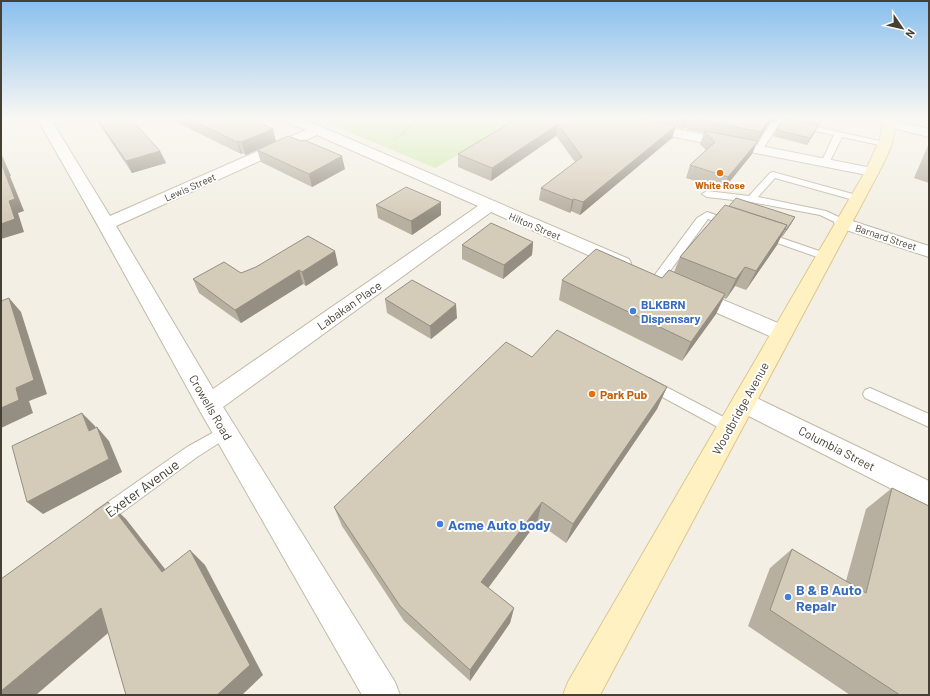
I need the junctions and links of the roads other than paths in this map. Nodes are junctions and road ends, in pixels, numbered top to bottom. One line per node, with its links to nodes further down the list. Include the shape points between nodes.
1 (62, 150): 14 (street, Crowells Road)
2 (272, 150): 14 (street, Lewis Street)
3 (364, 150): 12 (street, Hilton Street)
4 (760, 150): 7 (street)
5 (831, 150): 7 (lane)
6 (883, 150): 8 (main road, Woodbridge Avenue)
7 (825, 163): 8 (street)
8 (872, 172): 10 (main road, Woodbridge Avenue)
9 (707, 194): 11 (lane)
10 (857, 198): 11 (lane, via 773,175); 13 (main road, Woodbridge Avenue)
11 (751, 199): 13 (lane, via 822,213)
12 (489, 206): 19 (street, Hilton Street); 24 (street, Labakan Place)
13 (843, 223): 17 (street, Barnard Street); 18 (main road, Woodbridge Avenue)
14 (106, 224): 24 (street, Crowells Road)
15 (741, 226): 19 (lane, via 707,215)
16 (755, 231): 18 (lane)
17 (929, 252)
18 (824, 256): 20 (main road, Woodbridge Avenue)
19 (658, 279): 20 (street, Hilton Street)
20 (782, 333): 23 (main road, Woodbridge Avenue)
21 (640, 378): 26 (lane)
22 (870, 394): 25 (lane)
23 (744, 402): 26 (main road, Woodbridge Avenue); 28 (street, Columbia Street)
24 (209, 404): 27 (street, Crowells Road)
25 (929, 421)
26 (730, 427): 31 (main road, Woodbridge Avenue)
27 (225, 432): 29 (lane, Exeter Avenue, via 192,452); 30 (street, Crowells Road)
28 (929, 494)
29 (90, 525)
30 (382, 695)
31 (581, 695)

